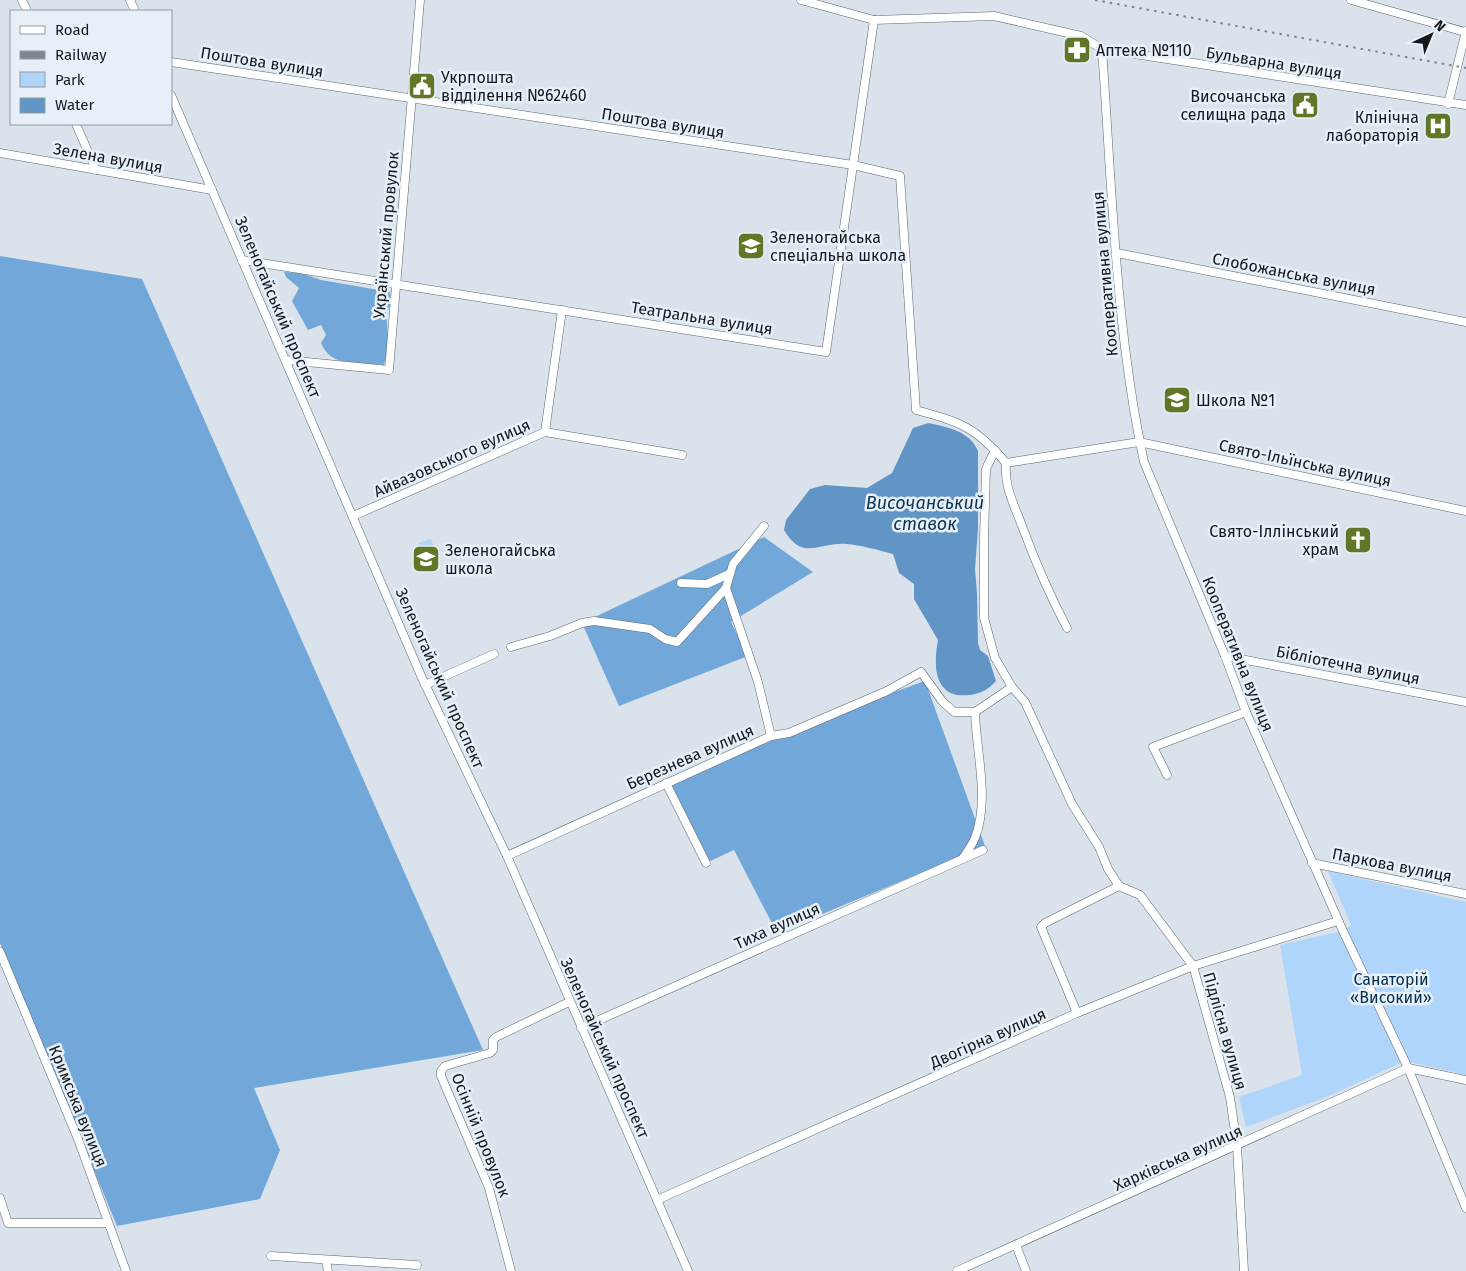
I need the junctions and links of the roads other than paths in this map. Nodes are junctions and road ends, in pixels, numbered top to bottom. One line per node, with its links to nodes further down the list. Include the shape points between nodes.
1 (420, 0): 9 (street, Український провулок)
2 (801, 0): 4 (street, Бульварна вулиця)
3 (1351, 0): 5 (street)
4 (874, 20): 6 (street, Бульварна вулиця, via 994,16 1081,36); 14 (street, Театральна вулиця)
5 (1466, 32): 10 (street)
6 (1102, 49): 10 (street, Бульварна вулиця); 17 (street, Кооперативна вулиця)
7 (172, 62): 9 (street, Поштова вулиця)
8 (172, 97): 16 (street, Зеленогайський проспект)
9 (412, 99): 14 (street, Поштова вулиця); 19 (street, Український провулок)
10 (1448, 104): 11 (street, Бульварна вулиця)
11 (1466, 106)
12 (76, 125): 15 (street)
13 (0, 153): 15 (street, Зелена вулиця)
14 (853, 165): 20 (street, Театральна вулиця, via 826,352); 25 (street, Поштова вулиця, via 900,176 916,410 956,421 976,432)
15 (96, 170): 16 (street, Зелена вулиця)
16 (212, 190): 18 (street, Зеленогайський проспект)
17 (1117, 253): 21 (street, Слобожанська вулиця); 24 (street, Кооперативна вулиця, via 1126,358)
18 (242, 260): 19 (street, Театральна вулиця); 22 (street, Зеленогайський проспект)
19 (395, 284): 20 (street, Театральна вулиця); 22 (street, Український провулок, via 389,370)
20 (562, 310): 23 (street)
21 (1466, 322)
22 (286, 360): 29 (street, Зеленогайський проспект)
23 (545, 432): 26 (street, Айвазовського вулиця); 29 (street, Айвазовського вулиця)
24 (1139, 442): 27 (street); 28 (street, Свято-Ільїнська вулиця); 37 (street, Кооперативна вулиця, via 1144,462)
25 (995, 450): 27 (street); 39 (street, via 986,469 984,486 984,618 995,658)
26 (682, 455)
27 (1006, 463): 34 (street, via 1009,495 1044,583)
28 (1466, 511)
29 (353, 516): 38 (street, Зеленогайський проспект)
30 (764, 526): 31 (street, via 733,564)
31 (729, 574): 32 (street, via 707,584); 33 (street)
32 (681, 583)
33 (726, 588): 35 (street, via 677,642 650,630 594,621); 43 (street, Березнева вулиця, via 758,682)
34 (1067, 628)
35 (511, 647)
36 (494, 654): 38 (street)
37 (1225, 656): 40 (street, Бібліотечна вулиця); 42 (street, Кооперативна вулиця)
38 (425, 685): 47 (street, Зеленогайський проспект)
39 (1012, 688): 41 (street); 51 (street, via 1025,702 1072,804 1099,846)
40 (1466, 702)
41 (975, 712): 43 (street, via 954,712 921,672 887,691 790,733); 48 (street, via 980,819 975,838)
42 (1246, 712): 44 (street, via 1153,747); 50 (street, Кооперативна вулиця)
43 (771, 736): 45 (street, Березнева вулиця)
44 (1167, 775)
45 (666, 783): 47 (street, Березнева вулиця); 49 (street)
46 (983, 850): 48 (street, Тиха вулиця)
47 (507, 856): 56 (street, Зеленогайський проспект)
48 (964, 858): 58 (street, Тиха вулиця)
49 (706, 863)
50 (1312, 863): 52 (street, Паркова вулиця); 53 (street, Кооперативна вулиця)
51 (1119, 886): 55 (street, Підлісна вулиця, via 1140,895); 57 (street, via 1045,922 1041,927)
52 (1466, 894)
53 (1338, 921): 55 (street, Двогірна вулиця); 59 (street, Кооперативна вулиця)
54 (0, 952): 65 (street, Кримська вулиця, via 78,1139)
55 (1193, 966): 57 (street, Двогірна вулиця); 61 (street, Підлісна вулиця, via 1230,1097)
56 (569, 1002): 58 (street, Зеленогайський проспект); 72 (street, Осінній провулок, via 496,1037 490,1053 445,1066 440,1071 489,1188)
57 (1077, 1013): 63 (street, Двогірна вулиця)
58 (581, 1028): 63 (street, Зеленогайський проспект)
59 (1408, 1068): 60 (street); 61 (street, Харківська вулиця); 64 (street, Кооперативна вулиця)
60 (1466, 1080)
61 (1238, 1146): 66 (street, Харківська вулиця); 76 (street, Підлісна вулиця)
62 (0, 1198): 65 (street, via 8,1223)
63 (657, 1200): 73 (street, Зеленогайський проспект)
64 (1466, 1208)
65 (108, 1223): 70 (street, Кримська вулиця)
66 (1016, 1245): 74 (street, Харківська вулиця); 75 (street)
67 (271, 1256): 68 (street)
68 (326, 1260): 69 (street); 71 (street)
69 (417, 1265)
70 (126, 1271)
71 (328, 1271)
72 (511, 1271)
73 (688, 1271)
74 (957, 1271)
75 (1026, 1271)
76 (1244, 1271)

